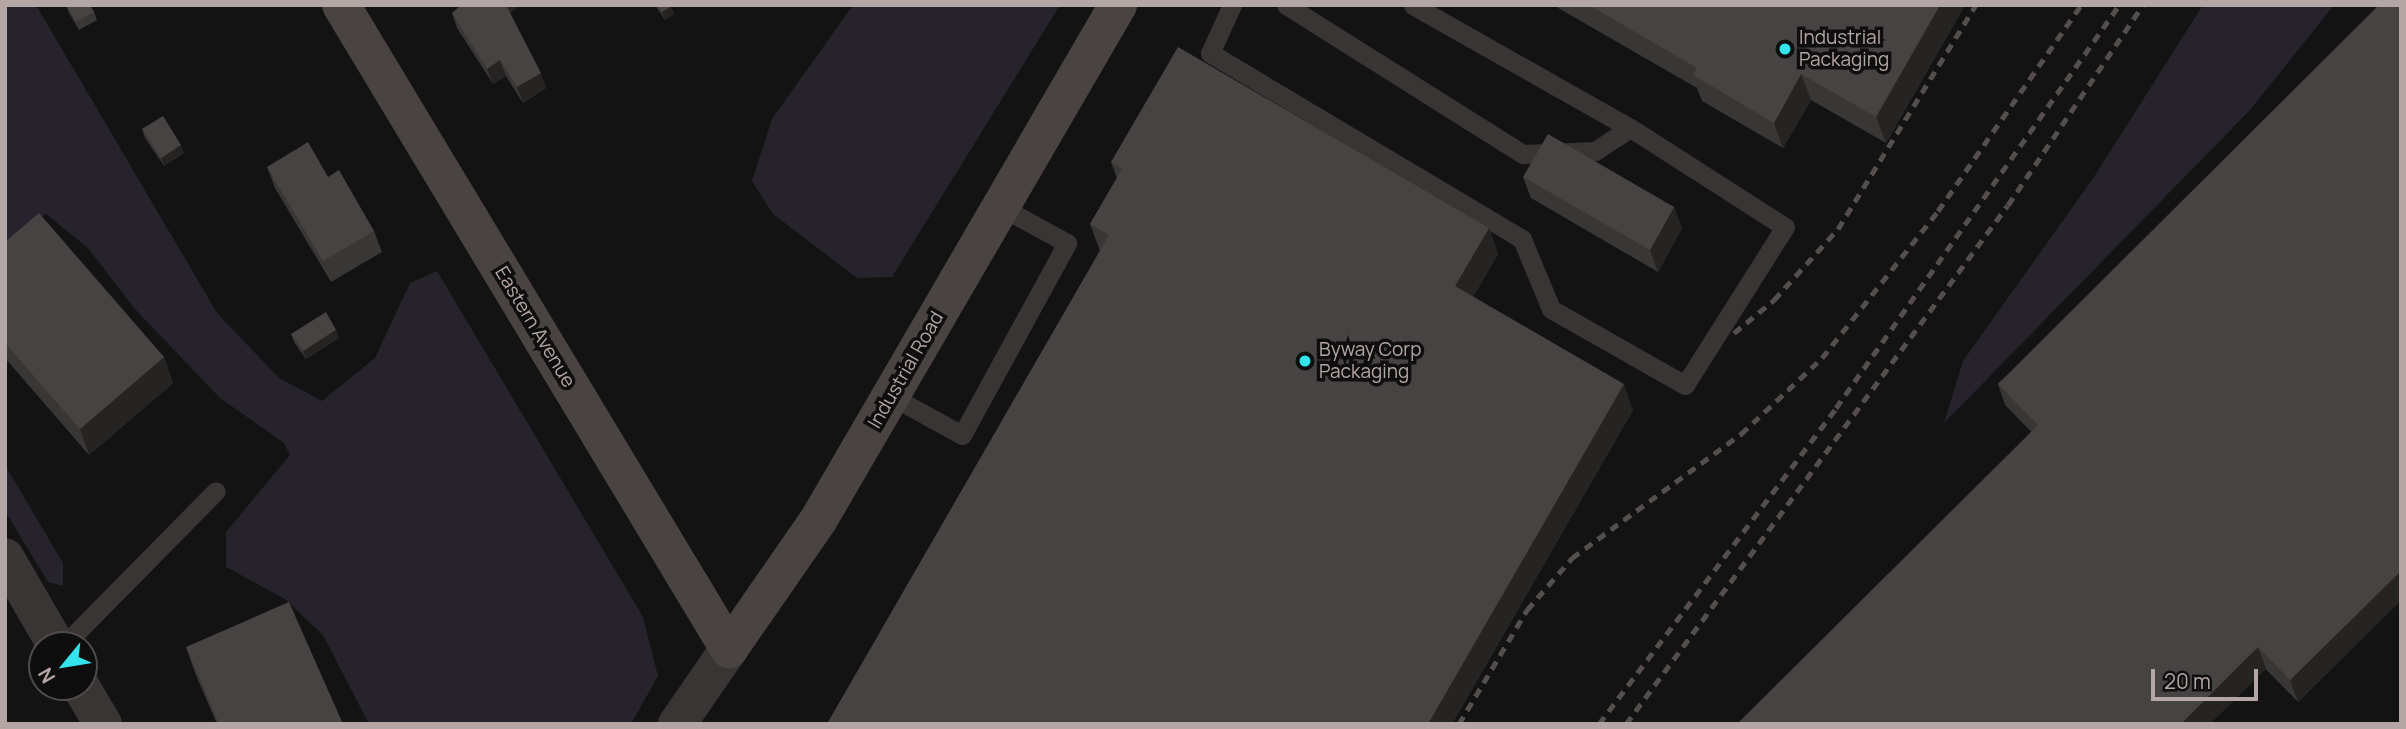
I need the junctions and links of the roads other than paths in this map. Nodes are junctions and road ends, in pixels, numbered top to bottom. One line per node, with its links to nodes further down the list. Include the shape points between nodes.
1 (341, 5): 13 (street, Eastern Avenue)
2 (1118, 5): 7 (street, Industrial Road)
3 (1232, 5): 6 (lane, via 1210,54 1522,239 1551,309 1685,385 1785,227)
4 (1286, 5): 6 (lane, via 1522,154 1595,152)
5 (1413, 5): 6 (lane)
6 (1630, 128)
7 (1001, 206): 8 (street, Industrial Road); 8 (lane, via 1067,243 962,435)
8 (891, 396): 13 (street, Industrial Road, via 819,519)
9 (216, 491): 12 (lane)
10 (10, 576): 11 (street)
11 (47, 631)
12 (78, 631)
13 (729, 649): 16 (street, Industrial Road)
14 (89, 701): 15 (street)
15 (103, 724)
16 (677, 724)

